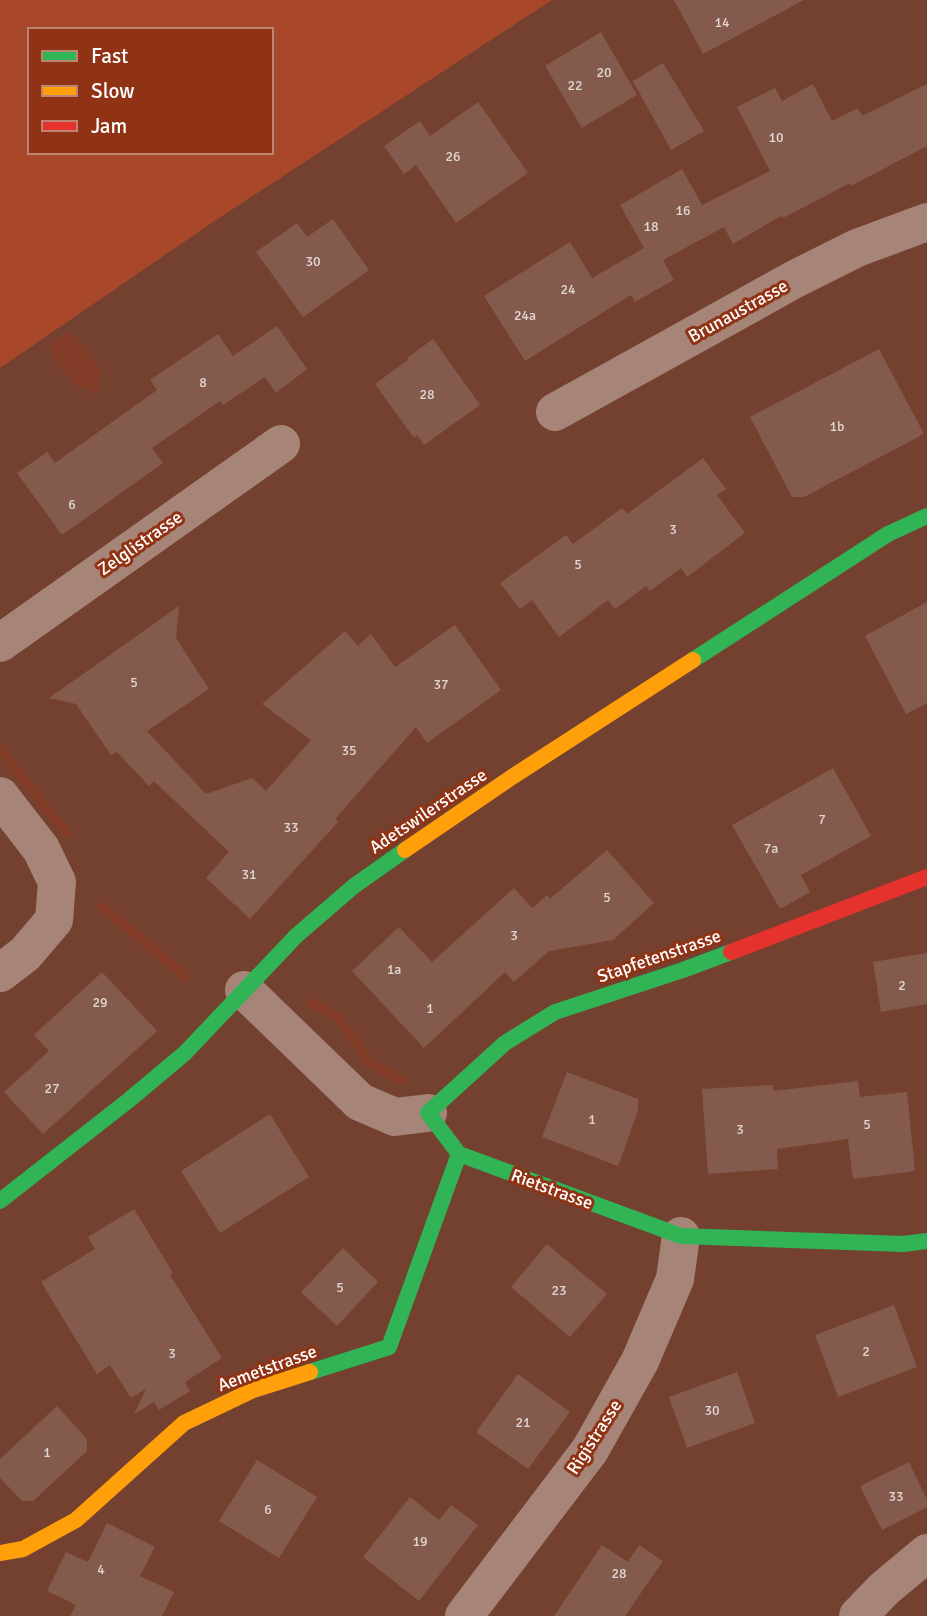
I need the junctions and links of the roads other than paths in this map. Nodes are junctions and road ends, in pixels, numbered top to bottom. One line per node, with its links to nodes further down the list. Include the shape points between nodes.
1 (927, 222): 2 (street, Brunaustrasse, via 857,248 795,279)
2 (555, 411)
3 (281, 444): 5 (street, Zelglistrasse)
4 (927, 516): 9 (street, Adetswilerstrasse, via 888,534 413,844 296,936)
5 (0, 643)
6 (0, 796): 8 (street, via 41,849 57,882 54,920 25,954)
7 (927, 877): 10 (street, Stapfetenstrasse, via 683,970 555,1012 505,1042)
8 (0, 973)
9 (244, 990): 10 (street, via 359,1102 396,1117); 12 (street, Adetswilerstrasse, via 185,1053)
10 (428, 1113): 11 (street)
11 (459, 1154): 13 (street, Rietstrasse); 15 (street, Aemetstrasse, via 389,1347 253,1390 184,1423 76,1520 23,1549)
12 (0, 1201)
13 (681, 1236): 14 (street, Rietstrasse); 17 (street, Rigistrasse, via 675,1279 640,1361 590,1450)
14 (927, 1241)
15 (0, 1553)
16 (927, 1553): 18 (street)
17 (464, 1616)
18 (858, 1616)

